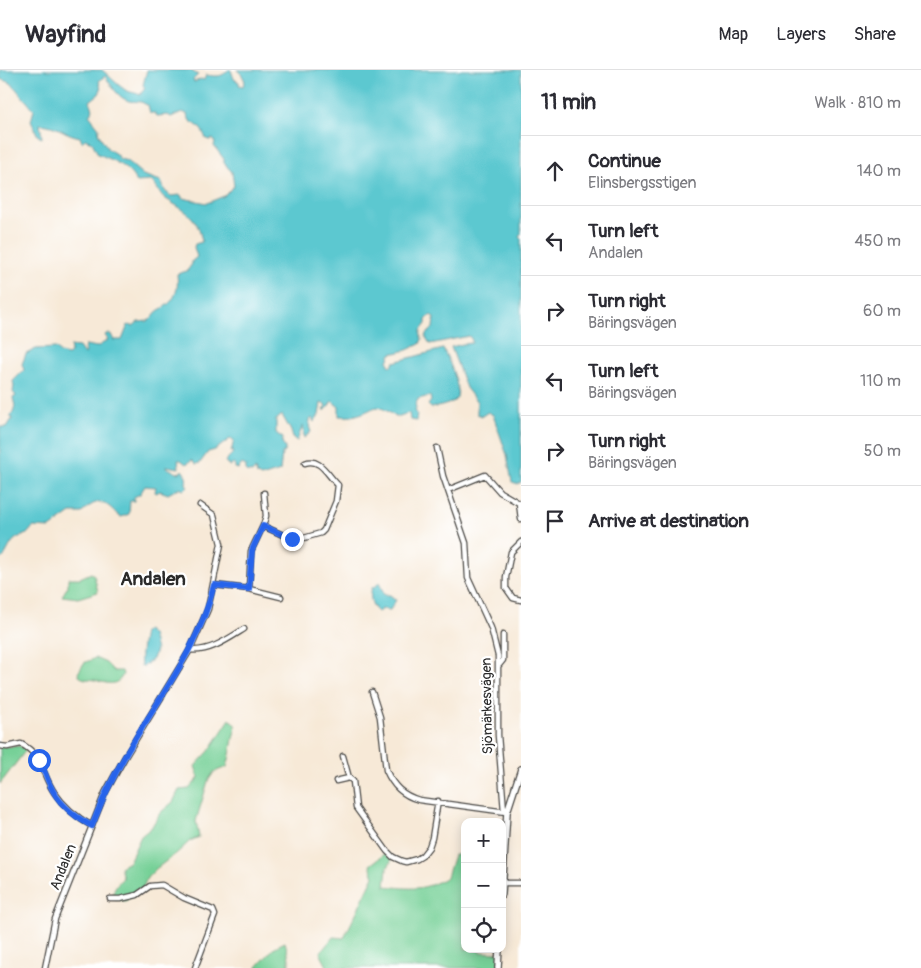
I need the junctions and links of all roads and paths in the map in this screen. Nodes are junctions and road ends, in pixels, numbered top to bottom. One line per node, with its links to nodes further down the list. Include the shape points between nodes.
1 (437, 448): 3 (street, Sjömärkesvägen)
2 (305, 463): 8 (street, via 320,464 338,485 336,501 324,530 296,540)
3 (448, 490): 5 (street, via 485,475 500,492); 17 (street, Sjömärkesvägen, via 466,543 468,578 493,634)
4 (264, 493): 8 (street, via 266,516)
5 (520, 503): 7 (street)
6 (200, 505): 10 (street, Andalen, via 214,516 221,544)
7 (521, 519)
8 (263, 526): 11 (street, via 252,550)
9 (521, 542): 13 (street, via 511,552 505,582 513,598)
10 (214, 585): 11 (street); 16 (street, Andalen, via 208,609)
11 (249, 589): 12 (street)
12 (282, 597)
13 (521, 600)
14 (244, 629): 16 (street, via 213,646)
15 (504, 635): 17 (street, via 503,660)
16 (190, 650): 26 (street, Andalen, via 124,757)
17 (499, 665): 25 (street, Sjömärkesvägen, via 498,735)
18 (372, 692): 24 (street, via 380,717 384,759 396,788 408,797)
19 (0, 746): 26 (street, via 21,744 34,753 63,804)
20 (343, 756): 22 (street)
21 (521, 772): 25 (street)
22 (349, 778): 23 (street); 24 (street, via 353,781 358,811 387,851 402,862 419,858 429,847)
23 (336, 781)
24 (438, 801): 25 (street)
25 (506, 812): 27 (street)
26 (92, 826): 32 (street, Andalen, via 55,920)
27 (504, 863)
28 (506, 883): 29 (street)
29 (521, 883)
30 (110, 900): 33 (street, via 137,895 150,886 162,885 213,910 215,915)
31 (499, 953): 34 (street)
32 (45, 968)
33 (195, 968)
34 (498, 968)

